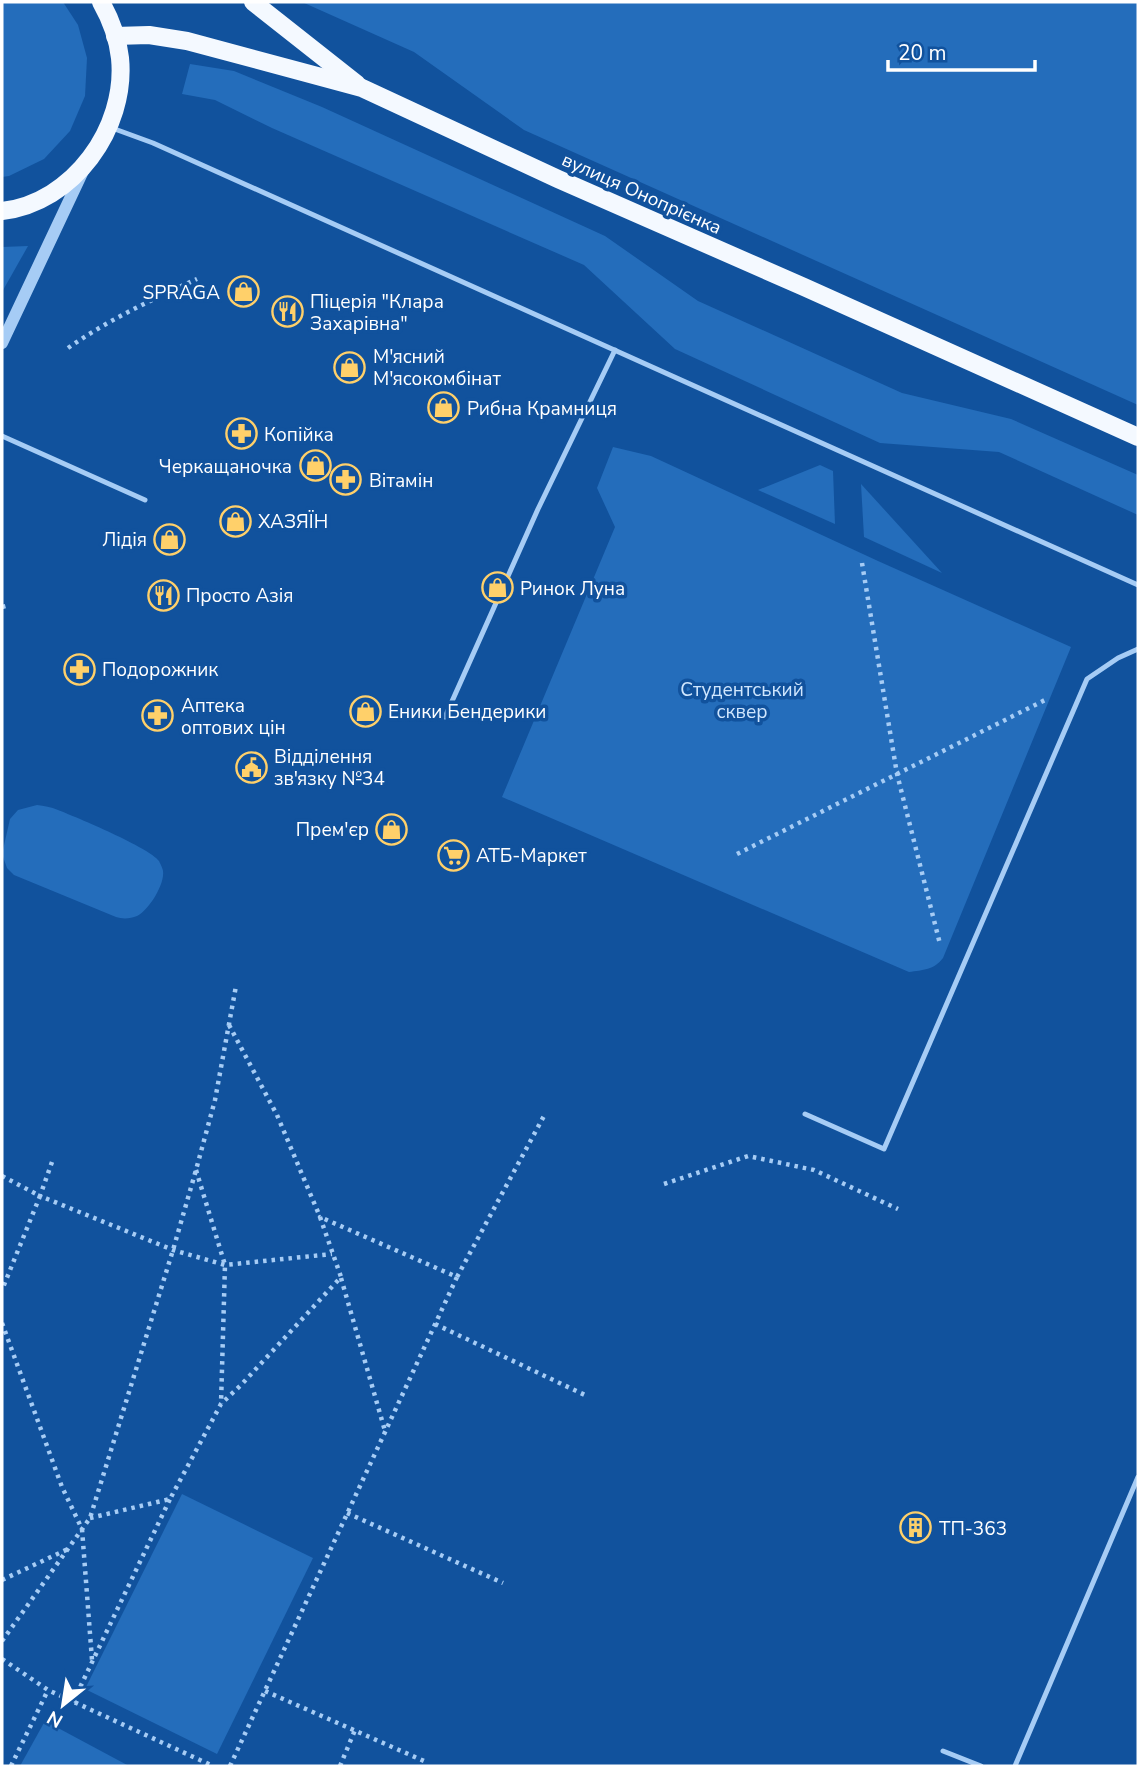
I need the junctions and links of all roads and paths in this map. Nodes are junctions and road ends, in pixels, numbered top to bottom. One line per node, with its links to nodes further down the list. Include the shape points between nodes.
1 (101, 2): 3 (main road)
2 (253, 2): 4 (main road)
3 (115, 36): 4 (main road, вулиця Онопрієнка, via 149,34 187,41); 5 (main road, via 120,84)
4 (362, 88): 13 (main road, вулиця Онопрієнка)
5 (108, 127): 6 (main road); 11 (lane, via 153,142)
6 (89, 161): 7 (main road, via 53,192); 9 (street)
7 (2, 211)
8 (197, 279): 10 (path)
9 (2, 343)
10 (68, 348)
11 (615, 350): 16 (lane); 21 (lane)
12 (2, 436): 14 (lane)
13 (1138, 437)
14 (145, 500)
15 (862, 563): 22 (path)
16 (1138, 585)
17 (10, 605): 18 (path)
18 (2, 607)
19 (1138, 649): 20 (lane)
20 (1087, 679): 22 (path); 25 (lane)
21 (445, 717)
22 (897, 774): 23 (path); 25 (path)
23 (737, 854)
24 (236, 986): 26 (path)
25 (952, 993): 28 (lane, via 884,1149)
26 (229, 1024): 30 (path); 35 (path, via 277,1115)
27 (545, 1114): 40 (path)
28 (805, 1114)
29 (52, 1162): 33 (path)
30 (196, 1170): 36 (path); 38 (path)
31 (2, 1176): 33 (path)
32 (664, 1184): 34 (path, via 748,1156 814,1170)
33 (40, 1196): 36 (path); 41 (path)
34 (898, 1209)
35 (320, 1217): 37 (path); 40 (path)
36 (173, 1250): 38 (path); 50 (path)
37 (332, 1254): 38 (path); 39 (path)
38 (225, 1265): 45 (path)
39 (341, 1277): 45 (path); 46 (path)
40 (457, 1277): 43 (path)
41 (2, 1290)
42 (2, 1323): 51 (path)
43 (435, 1325): 44 (path); 46 (path)
44 (587, 1396)
45 (221, 1404): 48 (path)
46 (386, 1431): 49 (path)
47 (1138, 1477): 69 (lane)
48 (170, 1499): 50 (path); 57 (path)
49 (347, 1513): 54 (path); 59 (path)
50 (90, 1518): 51 (path)
51 (82, 1529): 52 (path); 57 (path)
52 (68, 1549): 53 (path); 55 (path)
53 (2, 1580)
54 (503, 1583)
55 (2, 1641)
56 (2, 1659): 58 (path)
57 (92, 1660): 60 (path)
58 (48, 1690): 60 (path); 65 (path)
59 (265, 1691): 61 (path); 66 (path)
60 (73, 1702): 64 (path)
61 (355, 1730): 63 (path); 67 (path)
62 (943, 1751): 68 (lane)
63 (424, 1761)
64 (210, 1765)
65 (11, 1766)
66 (230, 1766)
67 (340, 1766)
68 (981, 1766)
69 (1015, 1766)

